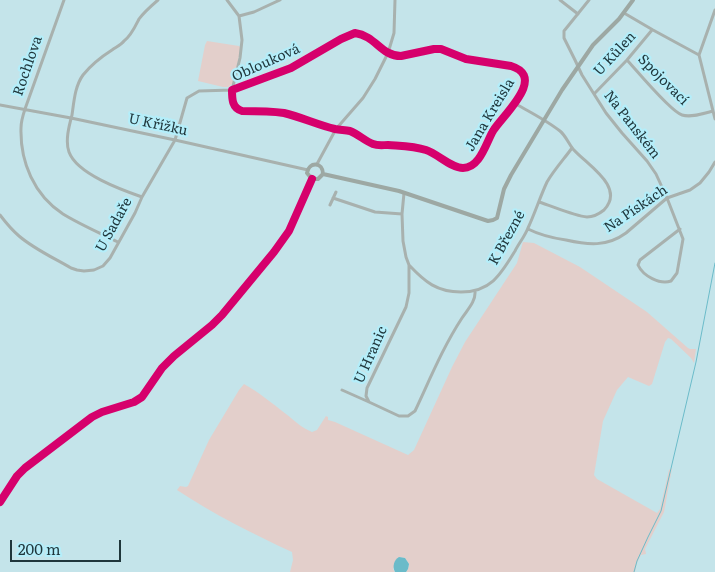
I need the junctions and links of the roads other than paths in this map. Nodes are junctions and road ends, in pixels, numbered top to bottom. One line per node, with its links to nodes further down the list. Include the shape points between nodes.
1 (64, 0): 22 (street, Rochlova)
2 (158, 0): 24 (street, via 124,41 82,76 76,89)
3 (228, 0): 12 (street)
4 (280, 0): 12 (street)
5 (395, 0): 14 (street, via 394,33)
6 (560, 0): 11 (street)
7 (589, 0): 11 (street)
8 (633, 0): 10 (street)
9 (715, 10): 15 (street)
10 (624, 12): 13 (street); 17 (street, via 593,45)
11 (578, 14): 17 (street, Na Panském, via 563,34)
12 (239, 16): 18 (street, via 242,40)
13 (653, 30): 15 (street); 16 (street, U Kůlen)
14 (388, 53): 18 (street, Oblouková, via 368,37 356,33 291,68); 20 (street, Jana Kreisla, via 401,56 441,49 466,59 518,68 526,80); 27 (street, via 363,98)
15 (699, 55): 23 (street)
16 (627, 60): 19 (street, U Kůlen); 23 (street, Spojovací, via 679,114 690,116)
17 (578, 67): 19 (street, Na Panském); 25 (street)
18 (232, 90): 27 (street, Oblouková, via 232,102 242,111 286,114); 28 (street, U Sadaře, via 199,91 188,98)
19 (594, 94): 39 (street, Na Panském, via 616,127 647,161)
20 (514, 103): 25 (street); 27 (street, Jana Kreisla, via 498,123 477,161 469,167 457,167 426,150 375,145 349,131)
21 (1, 105): 22 (street, U Křížku)
22 (25, 109): 24 (street, U Křížku); 46 (street, Rochlova, via 21,126 23,156 32,181 42,196 62,213)
23 (713, 111): 26 (street)
24 (71, 118): 28 (street, U Křížku); 37 (street, via 67,142 73,159 107,184)
25 (544, 119): 29 (street, via 566,137); 36 (street, via 504,189 497,218 488,221)
26 (715, 119)
27 (336, 129): 31 (street)
28 (175, 140): 32 (street, U Křížku); 37 (street, U Sadaře)
29 (572, 148): 40 (street, K Březné, via 551,176); 40 (street, via 608,184 608,204 601,212 589,217)
30 (715, 162): 39 (street, Na Pískách, via 700,183)
31 (317, 164): 32 (street); 33 (street)
32 (308, 170): 34 (street)
33 (323, 174): 34 (street); 36 (street)
34 (312, 179): 51 (street, via 289,232 222,315 162,368 142,397 92,417 25,468)
35 (336, 192): 38 (street)
36 (404, 193): 42 (street, U Hranic)
37 (142, 197): 46 (street, U Sadaře)
38 (333, 198): 41 (street); 42 (street, via 375,212)
39 (667, 198): 44 (street, Na Pískách, via 620,237 602,244 590,245 548,237); 45 (street, Na Panském)
40 (539, 202): 44 (street, K Březné)
41 (330, 204)
42 (402, 214): 47 (street, U Hranic, via 404,248)
43 (0, 215): 46 (street, U Sadaře, via 28,243 77,270 94,270 103,266)
44 (528, 229): 48 (street, K Březné, via 500,274)
45 (680, 229): 45 (street, via 683,242 674,278 661,282 642,272 638,265 640,260)
46 (118, 242)
47 (409, 265): 48 (street, via 421,278 442,290); 50 (street, U Hranic, via 407,301 367,388)
48 (475, 291): 50 (street, U Hranic, via 476,298 444,349 415,411 408,416 399,416)
49 (342, 390): 50 (street)
50 (369, 402)
51 (0, 502)

